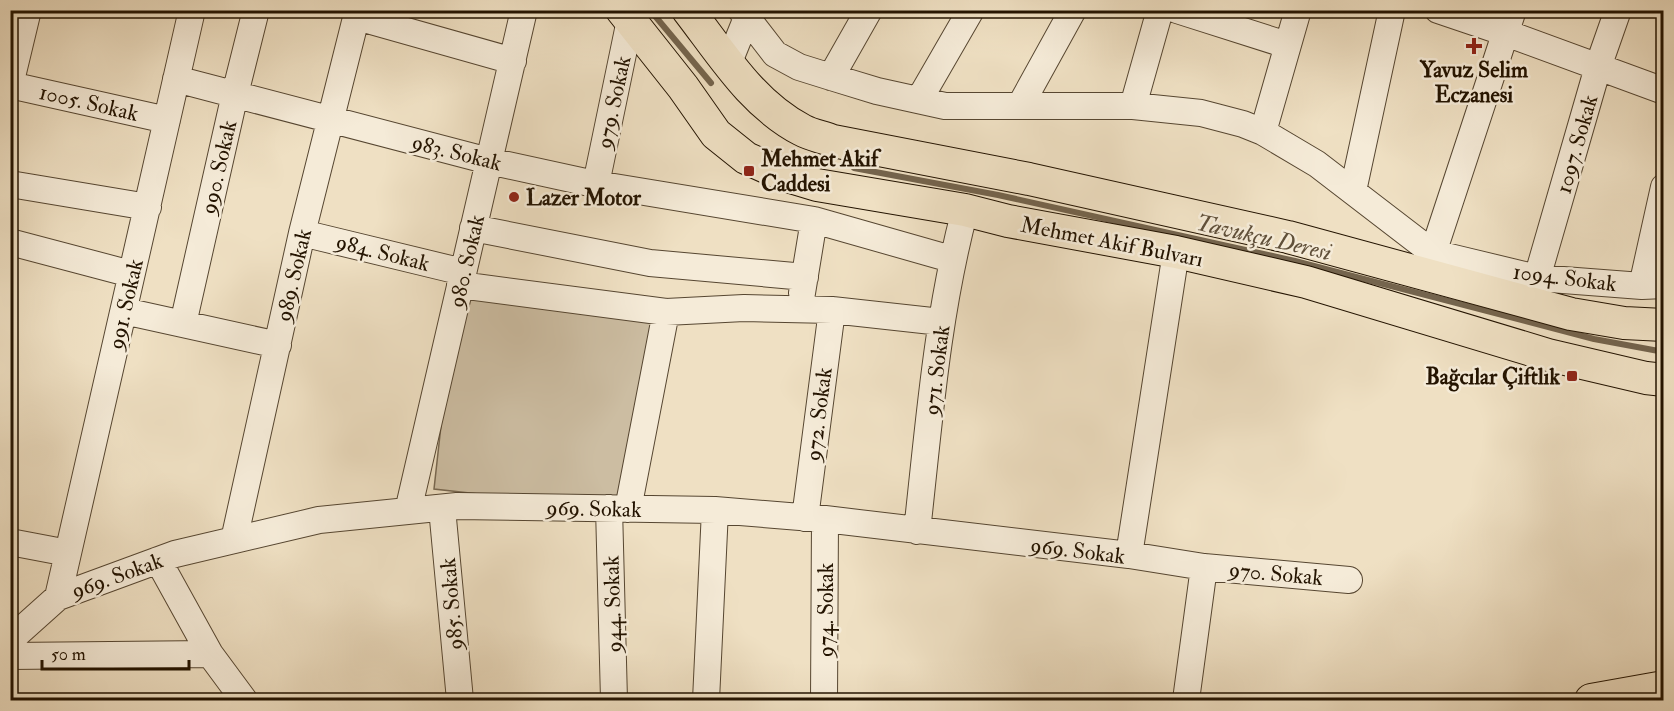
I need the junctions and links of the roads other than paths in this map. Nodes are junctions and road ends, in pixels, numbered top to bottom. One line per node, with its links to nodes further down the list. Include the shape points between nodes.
1 (28, 10): 25 (street)
2 (256, 10): 27 (street, 990. Sokak)
3 (524, 10): 20 (street, 980. Sokak)
4 (688, 10): 21 (main road, Mehmet Akif Bulvarı)
5 (869, 10): 23 (street)
6 (971, 10): 28 (street)
7 (1073, 10): 29 (street)
8 (1160, 10): 30 (street)
9 (1177, 10): 19 (street)
10 (1298, 10): 19 (street)
11 (1392, 10): 38 (street)
12 (1438, 10): 18 (street)
13 (1618, 10): 22 (street, 1097. Sokak)
14 (190, 11): 24 (street, 991. Sokak)
15 (746, 13): 21 (street); 23 (street, via 775,54)
16 (358, 14): 20 (street); 31 (street, 989. Sokak)
17 (626, 15): 36 (street, 979. Sokak); 40 (main road, Mehmet Akif Bulvarı, via 716,134 746,158 817,185)
18 (1510, 22): 22 (street); 46 (street)
19 (1287, 45): 33 (street)
20 (513, 61): 34 (street, 980. Sokak)
21 (729, 62): 59 (main road, Mehmet Akif Bulvarı, via 745,85 780,117 833,141 1029,179 1288,237 1571,314)
22 (1598, 67): 26 (street); 50 (street, 1097. Sokak)
23 (831, 77): 28 (street)
24 (176, 79): 27 (street, 983. Sokak); 32 (street, 991. Sokak)
25 (10, 85): 32 (street, 1005. Sokak)
26 (1664, 91)
27 (235, 94): 31 (street, 983. Sokak); 58 (street, 990. Sokak)
28 (919, 100): 29 (street, via 945,106)
29 (1020, 106): 30 (street)
30 (1133, 106): 33 (street, via 1202,113)
31 (331, 119): 34 (street, 983. Sokak); 43 (street, 989. Sokak)
32 (167, 120): 39 (street, 991. Sokak)
33 (1263, 132): 38 (street)
34 (489, 161): 36 (street, 983. Sokak); 42 (street, 980. Sokak)
35 (10, 184): 39 (street)
36 (596, 184): 41 (street, 983. Sokak)
37 (1664, 188): 52 (street)
38 (1353, 191): 46 (street)
39 (148, 207): 48 (street, 991. Sokak)
40 (965, 210): 45 (main road, Mehmet Akif Bulvarı); 47 (street, 971. Sokak)
41 (814, 220): 47 (street, 983. Sokak); 49 (street)
42 (473, 228): 49 (street, via 650,263); 51 (street, 980. Sokak)
43 (302, 233): 51 (street, 984. Sokak); 60 (street, 989. Sokak)
44 (10, 242): 48 (street)
45 (1176, 252): 61 (main road, Mehmet Akif Bulvarı, via 1306,282 1548,355); 71 (street)
46 (1433, 253): 50 (street, 1094. Sokak)
47 (951, 260): 57 (street, 971. Sokak)
48 (131, 274): 55 (street, 991. Sokak)
49 (805, 277): 53 (street)
50 (1537, 278): 52 (street, 1094. Sokak)
51 (461, 279): 56 (street, 984. Sokak); 65 (street, 980. Sokak)
52 (1653, 286)
53 (800, 310): 54 (street, 984. Sokak); 56 (street, 984. Sokak)
54 (832, 310): 57 (street, 984. Sokak); 66 (street, 972. Sokak)
55 (124, 311): 58 (street); 70 (street, 991. Sokak)
56 (666, 312): 63 (street, 944. Sokak)
57 (941, 322): 67 (street, 971. Sokak)
58 (183, 324): 60 (street)
59 (1664, 325)
60 (278, 345): 68 (street, 989. Sokak)
61 (1664, 380)
62 (442, 508): 63 (street, 969. Sokak); 65 (street, 969. Sokak); 81 (street, 985. Sokak)
63 (619, 508): 64 (street, 969. Sokak); 82 (street, 944. Sokak)
64 (715, 510): 66 (street, 969. Sokak); 83 (street)
65 (408, 511): 68 (street, 969. Sokak, via 319,520)
66 (815, 519): 67 (street, 969. Sokak); 84 (street, 974. Sokak)
67 (917, 531): 71 (street, 969. Sokak)
68 (234, 540): 72 (street, 969. Sokak)
69 (10, 542): 70 (street)
70 (68, 553): 75 (street, 991. Sokak)
71 (1129, 555): 73 (street, 969. Sokak)
72 (158, 560): 75 (street, 969. Sokak); 77 (street)
73 (1204, 567): 74 (street, 970. Sokak); 85 (street)
74 (1349, 580)
75 (58, 597): 76 (street, 969. Sokak)
76 (10, 640)
77 (210, 654): 78 (street); 80 (street)
78 (10, 656)
79 (1664, 687): 86 (main road)
80 (244, 700)
81 (460, 700)
82 (614, 700)
83 (706, 700)
84 (824, 700)
85 (1186, 700)
86 (1592, 700)

